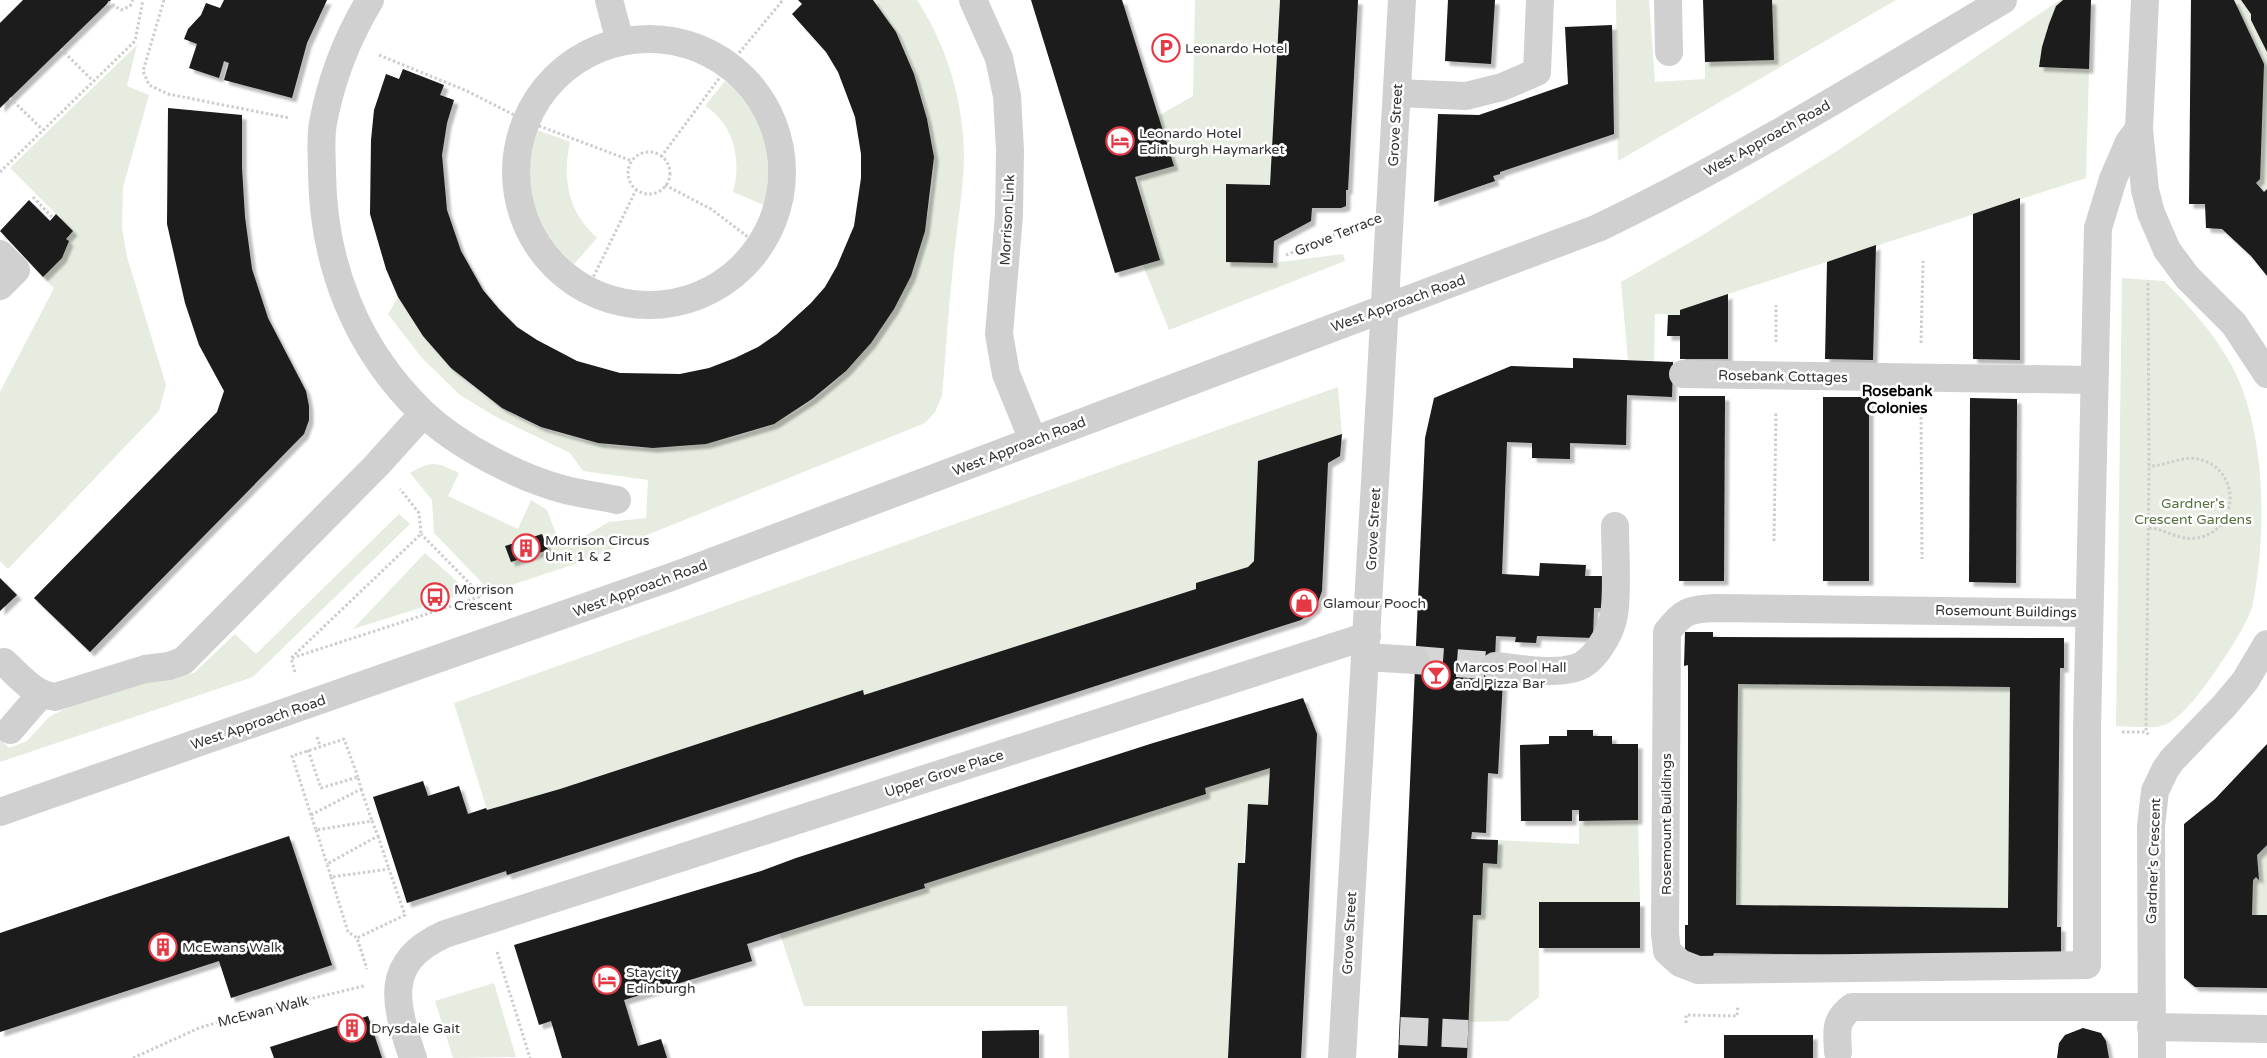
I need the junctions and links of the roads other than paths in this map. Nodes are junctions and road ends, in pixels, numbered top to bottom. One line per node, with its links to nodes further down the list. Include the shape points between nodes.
1 (370, 0): 18 (street, via 348,43 331,88 323,125 324,217 329,251 350,310 375,356)
2 (609, 0): 9 (street)
3 (973, 0): 19 (street, Morrison Link, via 999,58 1006,96 1010,150 1009,215 999,334 1006,374)
4 (1402, 0): 11 (street, Grove Street)
5 (1540, 0): 11 (street, via 1537,72 1502,87 1466,96)
6 (1668, 0): 10 (street)
7 (2003, 0): 19 (street, West Approach Road, via 1792,124 1598,228)
8 (2145, 0): 12 (street)
9 (620, 41): 9 (street, via 580,57 563,69 535,102 519,140 516,179 524,217 543,252 588,290 643,305 682,301 700,295 734,275 760,246 776,214 781,195 783,177 779,141 766,106 729,65 696,46 677,41 639,38)
10 (1669, 52)
11 (1397, 93): 24 (street, Grove Street, bridge)
12 (2139, 129): 16 (street, via 2147,197 2167,250 2187,277 2234,324); 17 (street, via 2129,142 2113,179 2098,228)
13 (0, 254): 14 (street, via 16,270)
14 (0, 286)
15 (1683, 374): 17 (street, Rosebank Cottages)
16 (2267, 374)
17 (2093, 380): 22 (street)
18 (424, 414): 20 (street, via 469,447 531,479 564,490); 28 (street, via 183,661 145,669 61,696)
19 (1033, 440): 30 (street, West Approach Road, via 674,576)
20 (617, 500)
21 (1615, 526): 27 (street, via 1614,615 1600,648 1592,658 1577,668 1559,671)
22 (2089, 613): 22 (street, Rosemount Buildings, via 2087,965 1698,970 1680,964 1667,952 1668,632 1678,618 1692,609 1715,608)
23 (2267, 644): 31 (street, Gardner's Crescent, via 2245,681 2172,760 2155,792 2151,826)
24 (1366, 646): 25 (street); 34 (street, Upper Grove Place, via 428,941 414,952 407,963 398,989 400,1018); 35 (street, Grove Street)
25 (1415, 660)
26 (4, 662): 28 (street)
27 (1494, 666)
28 (41, 694): 29 (street)
29 (10, 730)
30 (0, 812)
31 (2151, 1017): 32 (street); 33 (street, via 1852,1006 1840,1016 1836,1027); 36 (street, Gardner's Crescent)
32 (2267, 1029)
33 (1838, 1052)
34 (413, 1058)
35 (1342, 1058)
36 (2152, 1058)

